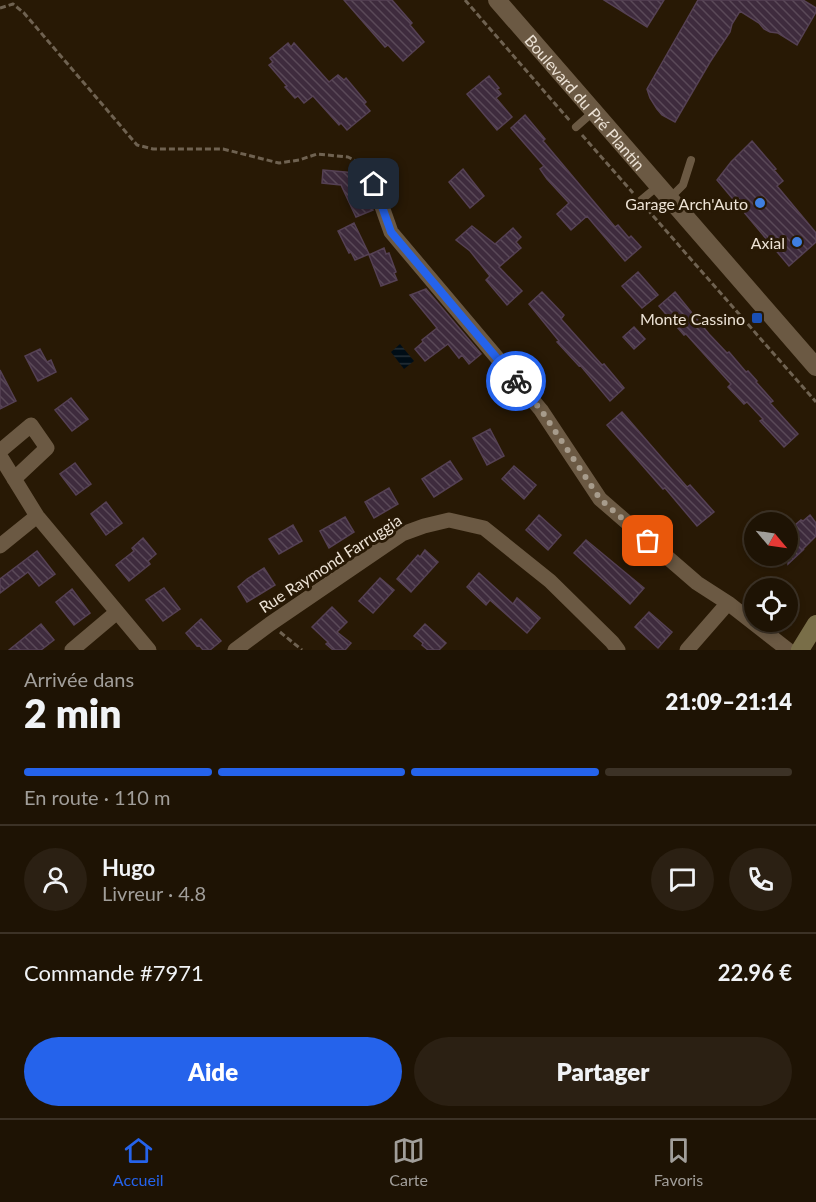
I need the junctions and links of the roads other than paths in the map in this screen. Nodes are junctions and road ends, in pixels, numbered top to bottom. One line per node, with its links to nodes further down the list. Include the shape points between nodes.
1 (497, 0): 2 (street, Boulevard du Pré Plantin)
2 (594, 111): 3 (lane); 6 (street, Boulevard du Pré Plantin)
3 (576, 127)
4 (691, 160): 6 (lane, via 683,185)
5 (374, 184): 14 (street, via 391,232 541,410 600,499 697,583)
6 (664, 193): 7 (lane); 8 (street, Boulevard du Pré Plantin)
7 (640, 201)
8 (816, 367)
9 (0, 451): 11 (street, via 31,425 47,448)
10 (0, 456): 11 (street)
11 (14, 479): 12 (street)
12 (37, 516): 13 (street); 15 (street)
13 (0, 546)
14 (728, 603): 21 (street); 22 (street)
15 (117, 612): 17 (street); 18 (street)
16 (816, 624): 23 (main road)
17 (72, 650)
18 (149, 650)
19 (236, 650): 20 (street, Rue Raymond Farruggia, via 402,534 448,520 484,528 550,581)
20 (618, 650)
21 (687, 650)
22 (788, 650)
23 (800, 650)

